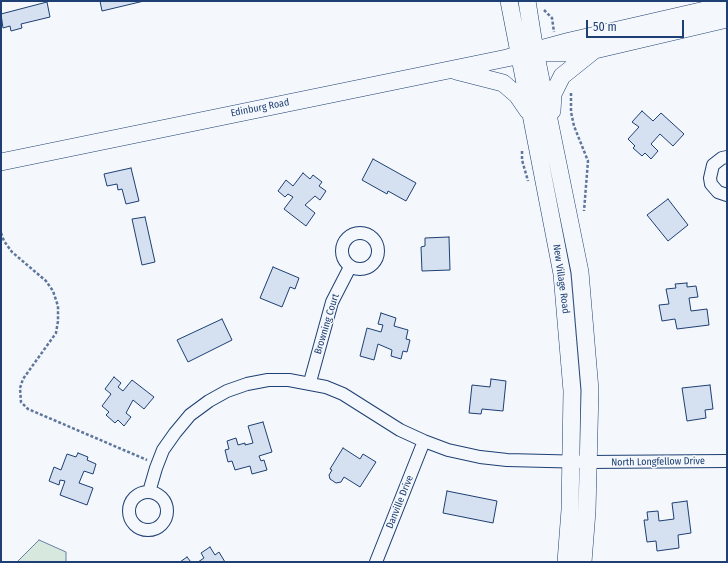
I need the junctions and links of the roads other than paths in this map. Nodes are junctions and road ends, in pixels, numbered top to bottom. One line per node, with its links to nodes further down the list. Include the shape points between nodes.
1 (509, 1): 6 (main road, New Village Road)
2 (535, 4): 6 (main road, New Village Road)
3 (727, 5): 6 (main road, Edinburg Road)
4 (727, 19): 5 (main road, Edinburg Road)
5 (593, 50): 6 (main road, Edinburg Road); 9 (main road, via 566,72 557,84 553,94)
6 (527, 53): 7 (main road, Edinburg Road); 8 (main road, New Village Road); 9 (main road, New Village Road)
7 (450, 70): 8 (main road, via 503,83 517,95); 11 (main road, Edinburg Road)
8 (533, 123): 17 (main road, New Village Road, via 562,274 572,391)
9 (550, 123): 18 (main road, New Village Road, via 580,272 590,390)
10 (727, 157): 12 (street, via 713,165 710,178 718,192)
11 (1, 162)
12 (727, 195)
13 (350, 267): 14 (street, Browning Court, via 332,302)
14 (310, 382): 15 (street, North Longfellow Drive, via 343,394 400,430); 19 (street, North Longfellow Drive, via 268,380 247,384 209,401 190,415 175,433 157,464)
15 (424, 441): 17 (street, North Longfellow Drive, via 448,450 480,457); 20 (street, Danville Drive)
16 (727, 461): 18 (street, North Longfellow Drive)
17 (571, 462): 18 (street, North Longfellow Drive); 21 (main road, New Village Road)
18 (588, 462): 22 (main road, New Village Road)
19 (149, 492)
20 (376, 562)
21 (566, 562)
22 (583, 562)

